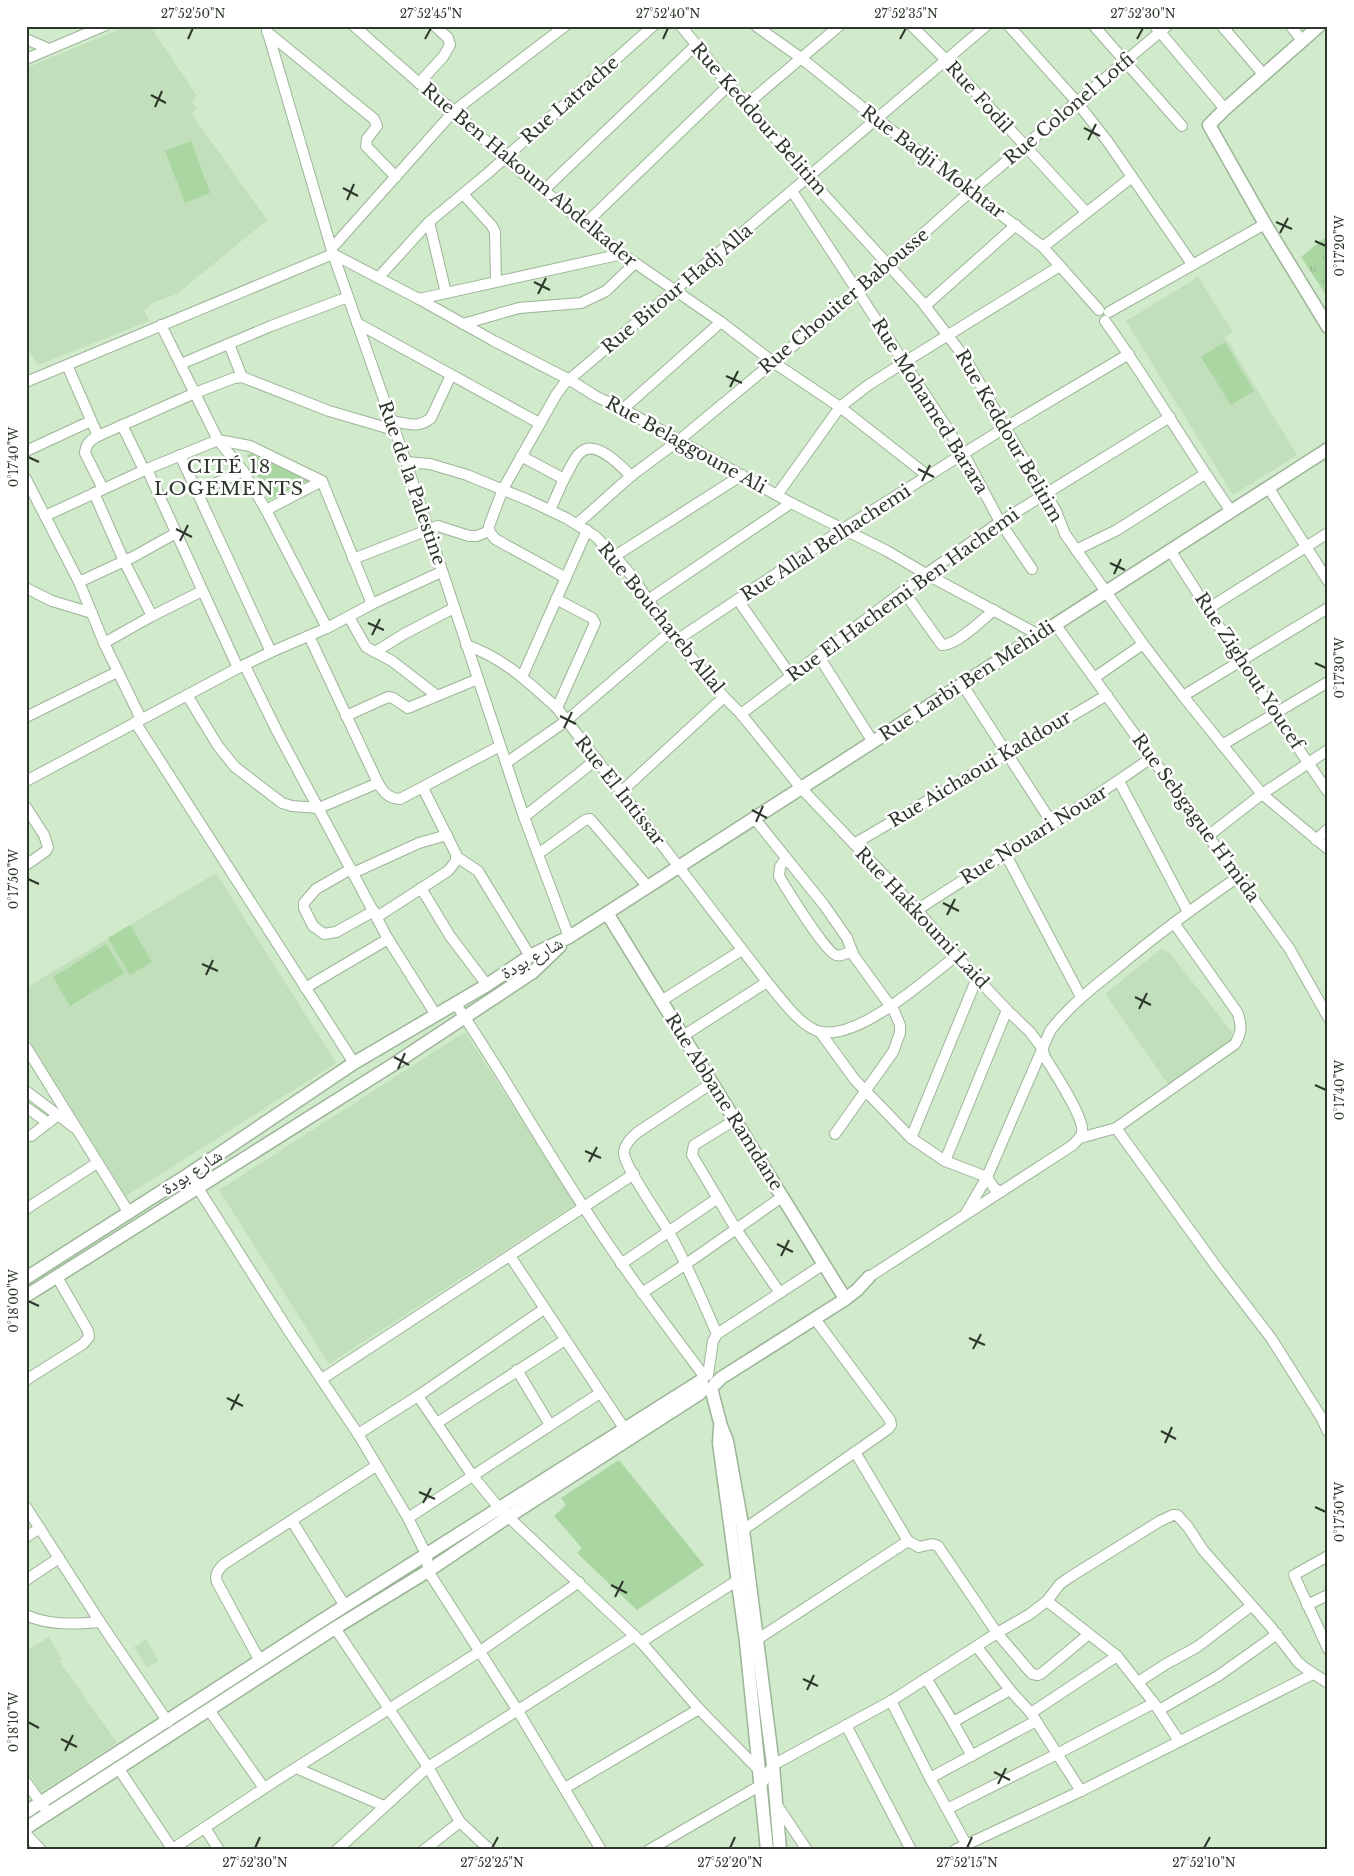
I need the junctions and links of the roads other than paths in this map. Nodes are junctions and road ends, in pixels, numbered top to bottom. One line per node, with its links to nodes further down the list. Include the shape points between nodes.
1 (104, 26): 21 (street)
2 (354, 26): 27 (street, Rue Ben Hakoum Abdelkader)
3 (435, 26): 27 (street, via 448,38 450,45)
4 (565, 26): 32 (street)
5 (654, 26): 36 (street, Rue Latrache)
6 (681, 26): 20 (street, Rue Keddour Belitim)
7 (756, 26): 22 (street, Rue Badji Mokhtar)
8 (839, 26): 22 (street)
9 (912, 26): 24 (street, Rue Fodil)
10 (986, 26): 24 (street, Rue Bitour Hadj Alla)
11 (1009, 26): 29 (street)
12 (1094, 26): 25 (street)
13 (1222, 26): 26 (street)
14 (1291, 26): 19 (street)
15 (1319, 26): 19 (street)
16 (1161, 28): 25 (street, Rue Colonel Lotfi); 31 (street)
17 (266, 29): 37 (street, via 374,119 377,126 366,146); 50 (street, Rue de la Palestine)
18 (26, 39): 21 (street)
19 (1302, 41): 26 (street)
20 (696, 46): 28 (street, Rue Keddour Belitim); 40 (street)
21 (50, 49): 23 (street)
22 (802, 58): 30 (street); 33 (street, Rue Badji Mokhtar)
23 (26, 59)
24 (946, 60): 33 (street, Rue Bitour Hadj Alla); 35 (street, Rue Fodil)
25 (1126, 62): 29 (street, Rue Colonel Lotfi); 34 (street)
26 (1264, 75): 31 (street)
27 (419, 83): 32 (street, Rue Ben Hakoum Abdelkader)
28 (729, 85): 30 (street, Rue Keddour Belitim); 46 (street)
29 (1076, 101): 35 (street, Rue Colonel Lotfi); 39 (street)
30 (748, 104): 38 (street, Rue Keddour Belitim)
31 (1225, 109): 47 (street, via 1209,125)
32 (454, 111): 36 (street, Rue Ben Hakoum Abdelkader); 37 (street)
33 (877, 119): 38 (street, Rue Bitour Hadj Alla); 42 (street, Rue Badji Mokhtar)
34 (1182, 126)
35 (1025, 146): 42 (street, Rue Colonel Lotfi); 44 (street, Rue Fodil)
36 (504, 158): 40 (street, Rue Ben Hakoum Abdelkader); 43 (street, Rue Latrache)
37 (396, 177): 50 (street)
38 (808, 177): 41 (street, Rue Bitour Hadj Alla); 54 (street, Rue Keddour Belitim)
39 (1132, 177): 44 (street); 53 (street)
40 (544, 190): 46 (street, Rue Ben Hakoum Abdelkader)
41 (792, 191): 58 (street, Rue Bitour Hadj Alla); 59 (street, Rue Mohamed Barara)
42 (971, 191): 48 (street, Rue Badji Mokhtar); 54 (street, Rue Chouiter Babousse)
43 (462, 194): 45 (street, Rue Latrache); 57 (street, via 495,232)
44 (1086, 212): 49 (street)
45 (429, 222): 56 (street, Rue Latrache); 60 (street)
46 (586, 223): 51 (street, Rue Ben Hakoum Abdelkader)
47 (1265, 224): 53 (street); 67 (street)
48 (1016, 225): 49 (street, Rue Badji Mokhtar); 63 (street)
49 (1043, 247): 55 (street, Rue Badji Mokhtar)
50 (332, 251): 56 (street, Rue Belaggoune Ali); 61 (street, Rue de la Palestine); 69 (street)
51 (622, 254): 52 (street, Rue Ben Hakoum Abdelkader); 57 (street)
52 (635, 263): 58 (street, Rue Ben Hakoum Abdelkader); 68 (street, via 606,291 581,303 519,308)
53 (1192, 264): 64 (street)
54 (889, 265): 59 (street, Rue Chouiter Babousse); 63 (street, Rue Keddour Belitim)
55 (1060, 266): 64 (street, Rue Badji Mokhtar); 70 (street)
56 (378, 278): 62 (street, Rue Belaggoune Ali)
57 (496, 282): 60 (street)
58 (676, 291): 65 (street, Rue Ben Hakoum Abdelkader); 79 (street, Rue Bitour Hadj Alla)
59 (858, 292): 73 (street, Rue Chouiter Babousse); 74 (street, Rue Mohamed Barara)
60 (446, 293): 62 (street)
61 (348, 297): 66 (street, Rue de la Palestine); 71 (street)
62 (419, 298): 68 (street, Rue Belaggoune Ali)
63 (925, 306): 70 (street, Rue Keddour Belitim)
64 (1104, 314): 72 (street, Rue Badji Mokhtar)
65 (721, 322): 73 (street, Rue Ben Hakoum Abdelkader); 83 (street)
66 (358, 323): 77 (street); 88 (street, Rue de la Palestine)
67 (1327, 323)
68 (463, 324): 79 (street, Rue Belaggoune Ali)
69 (161, 325): 75 (street); 76 (street)
70 (948, 336): 74 (street); 89 (street, Rue Keddour Belitim, via 970,365)
71 (229, 344): 75 (street); 78 (street)
72 (1130, 354): 84 (street, Rue Badji Mokhtar); 89 (street, Rue Allal Belhachemi)
73 (773, 362): 82 (street, Rue Ben Hakoum Abdelkader); 92 (street, Rue Chouiter Babousse)
74 (903, 363): 82 (street); 95 (street, Rue Mohamed Barara)
75 (181, 364): 81 (street)
76 (67, 365): 80 (street); 85 (street)
77 (452, 374): 86 (street); 88 (street, via 431,418 420,425)
78 (242, 377): 81 (street); 88 (street, via 330,411)
79 (570, 380): 83 (street, Rue Belaggoune Ali); 86 (street, Rue Bitour Hadj Alla, via 556,394)
80 (26, 382)
81 (195, 393): 87 (street); 91 (street)
82 (840, 407): 104 (street, Rue Ben Hakoum Abdelkader); 113 (street)
83 (623, 409): 92 (street, Rue Belaggoune Ali)
84 (1170, 417): 101 (street, Rue Badji Mokhtar); 112 (street, Rue El Hachemi Ben Hachemi)
85 (92, 421): 90 (street); 94 (street)
86 (539, 423): 97 (street, Rue Bitour Hadj Alla)
87 (122, 425): 90 (street); 99 (street)
88 (393, 426): 98 (street, Rue de la Palestine)
89 (1006, 427): 95 (street, Rue Allal Belhachemi); 112 (street, Rue Keddour Belitim)
90 (98, 436): 110 (street, via 91,440 85,453)
91 (218, 440): 96 (street); 100 (street); 107 (street, via 250,446)
92 (678, 440): 102 (street, Rue Belaggoune Ali); 103 (street, Rue Chouiter Babousse)
93 (1328, 448): 108 (street, Rue Larbi Ben Mehidi)
94 (26, 451)
95 (964, 454): 104 (street, Rue Allal Belhachemi); 119 (street, Rue Mohamed Barara)
96 (180, 455): 99 (street); 111 (street)
97 (521, 456): 106 (street); 109 (street, Rue Bitour Hadj Alla)
98 (406, 462): 109 (street, Rue Bouchareb Allal, via 439,466); 122 (street, Rue de la Palestine)
99 (145, 470): 110 (street); 125 (street)
100 (243, 470): 111 (street); 115 (street)
101 (1204, 474): 117 (street, Rue Badji Mokhtar); 128 (street, via 1116,530)
102 (742, 475): 113 (street, Rue Belaggoune Ali); 130 (street)
103 (631, 476): 106 (street, via 613,459 590,448 580,452); 120 (street, Rue Chouiter Babousse)
104 (928, 476): 121 (street, Rue Allal Belhachemi)
105 (26, 478): 118 (street)
106 (564, 479): 116 (street)
107 (322, 481): 115 (street); 131 (street)
108 (1268, 487): 117 (street, Rue Larbi Ben Mehidi); 127 (street)
109 (503, 489): 116 (street, Rue Bouchareb Allal); 124 (street, Rue Bitour Hadj Alla)
110 (98, 491): 118 (street); 132 (street)
111 (198, 492): 163 (street)
112 (1045, 494): 119 (street, Rue El Hachemi Ben Hachemi); 128 (street, Rue Keddour Belitim)
113 (777, 495): 114 (street, Rue Belaggoune Ali)
114 (791, 503): 121 (street, Rue Belaggoune Ali); 144 (street)
115 (266, 510): 155 (street)
116 (550, 510): 120 (street, Rue Bouchareb Allal)
117 (1231, 511): 129 (street, Rue Larbi Ben Mehidi)
118 (45, 516): 138 (street)
119 (1000, 522): 133 (street, Rue Mohamed Barara); 135 (street, Rue El Hachemi Ben Hachemi)
120 (577, 524): 123 (street, Rue Bouchareb Allal)
121 (843, 529): 135 (street, Rue Belaggoune Ali); 145 (street, Rue Allal Belhachemi)
122 (428, 530): 124 (street, via 441,526 469,536); 131 (street); 134 (street, Rue de la Palestine)
123 (587, 530): 130 (street, Rue Bouchareb Allal); 136 (street)
124 (489, 531): 136 (street, via 495,539)
125 (176, 533): 132 (street); 140 (street)
126 (1328, 533): 127 (street)
127 (1306, 548): 137 (street); 148 (street)
128 (1076, 550): 142 (street, Rue Keddour Belitim)
129 (1170, 550): 142 (street, Rue Larbi Ben Mehidi); 148 (street, Rue Zighout Youcef)
130 (615, 556): 144 (street, Rue Bouchareb Allal)
131 (353, 559): 146 (street)
132 (124, 561): 138 (street); 152 (street)
133 (1032, 569)
134 (442, 572): 146 (street); 147 (street, Rue de la Palestine)
135 (926, 574): 141 (street, Rue El Hachemi Ben Hachemi); 150 (street, Rue Belaggoune Ali)
136 (566, 578): 143 (street)
137 (1328, 581)
138 (79, 582): 151 (street)
139 (26, 588): 151 (street, via 52,601)
140 (202, 591): 152 (street); 167 (street)
141 (904, 592): 150 (street, via 942,645 948,645); 165 (street, Rue El Hachemi Ben Hachemi)
142 (1106, 592): 154 (street, Rue Larbi Ben Mehidi); 161 (street, Rue Keddour Belitim)
143 (556, 599): 170 (street); 180 (street, via 592,618 595,623)
144 (648, 600): 156 (street, Rue Bouchareb Allal)
145 (738, 600): 159 (street, Rue Allal Belhachemi); 169 (street)
146 (372, 604): 153 (street)
147 (454, 608): 162 (street, Rue de la Palestine); 164 (street)
148 (1209, 608): 166 (street, Rue Zighout Youcef)
149 (1328, 608): 166 (street)
150 (994, 610): 157 (street, Rue Belaggoune Ali)
151 (92, 613): 160 (street)
152 (152, 616): 160 (street)
153 (348, 617): 155 (street); 164 (street, via 362,642)
154 (1055, 624): 157 (street, Rue Larbi Ben Mehidi); 171 (street, Rue Sebgague H'mida)
155 (327, 628): 158 (street)
156 (670, 632): 159 (street, Rue Bouchareb Allal); 186 (street)
157 (1039, 635): 174 (street, Rue Larbi Ben Mehidi)
158 (309, 636): 163 (street); 183 (street)
159 (677, 640): 179 (street, Rue Bouchareb Allal)
160 (104, 643): 168 (street)
161 (1143, 644): 171 (street); 178 (street, Rue Keddour Belitim)
162 (466, 645): 170 (street, Rue El Intissar, via 485,651); 172 (street, Rue de la Palestine)
163 (271, 652): 167 (street)
164 (375, 652): 176 (street)
165 (818, 655): 169 (street, Rue El Hachemi Ben Hachemi); 187 (street)
166 (1242, 661): 178 (street); 182 (street, Rue Zighout Youcef)
167 (241, 667): 175 (street); 205 (street)
168 (117, 672): 184 (street); 185 (street)
169 (791, 676): 181 (street, Rue El Hachemi Ben Hachemi)
170 (522, 677): 180 (street, Rue El Intissar)
171 (1094, 678): 177 (street, Rue Sebgague H'mida)
172 (478, 679): 176 (street); 188 (street, Rue de la Palestine)
173 (1328, 682): 182 (street)
174 (962, 684): 187 (street, Rue Larbi Ben Mehidi); 191 (street)
175 (187, 695): 185 (street); 205 (street, via 218,746 244,775 282,802)
176 (436, 695): 183 (street, via 408,708 388,698)
177 (1107, 695): 191 (street, Rue Aichaoui Kaddour); 192 (street, Rue Sebgague H'mida)
178 (1183, 696): 189 (street, Rue Keddour Belitim)
179 (724, 697): 181 (street, Rue Bouchareb Allal); 201 (street)
180 (557, 708): 186 (street, Rue El Intissar)
181 (740, 714): 200 (street, Rue Bouchareb Allal)
182 (1275, 714): 189 (street); 194 (street, Rue Zighout Youcef)
183 (346, 716): 198 (street)
184 (26, 717)
185 (138, 720): 196 (street); 241 (street)
186 (566, 721): 193 (street, Rue El Intissar); 195 (street)
187 (873, 742): 200 (street, Rue Larbi Ben Mehidi)
188 (500, 746): 195 (street, Rue de la Palestine); 199 (street)
189 (1222, 746): 203 (street, Rue Keddour Belitim)
190 (1328, 750): 194 (street)
191 (1007, 753): 208 (street); 213 (street, Rue Aichaoui Kaddour)
192 (1151, 758): 197 (street, Rue Nouari Nouar); 211 (street, Rue Sebgague H'mida)
193 (596, 759): 201 (street, Rue El Intissar); 206 (street)
194 (1309, 762): 202 (street, Rue Zighout Youcef); 203 (street)
195 (506, 763): 206 (street, Rue de la Palestine)
196 (26, 781)
197 (1119, 781): 208 (street, Rue Nouari Nouar); 228 (street)
198 (378, 783): 199 (street, via 384,793 394,799); 205 (street)
199 (423, 788): 210 (street)
200 (801, 788): 207 (street, Rue Larbi Ben Mehidi); 213 (street, Rue Hakkoumi Laid)
201 (622, 791): 220 (street, Rue El Intissar)
202 (1328, 792)
203 (1262, 794): 211 (street); 212 (street, Rue Keddour Belitim)
204 (26, 807): 219 (street, via 48,847)
205 (319, 808): 221 (street)
206 (524, 817): 216 (street, Rue de la Palestine)
207 (754, 818): 218 (street); 220 (street, Rue Larbi Ben Mehidi)
208 (1052, 824): 215 (street, Rue Nouari Nouar)
209 (1328, 829): 212 (street)
210 (447, 835): 217 (street); 221 (street)
211 (1208, 836): 222 (street, Rue Sebgague H'mida)
212 (1316, 840): 214 (street, Rue Keddour Belitim)
213 (854, 844): 227 (street, Rue Hakkoumi Laid)
214 (1328, 849)
215 (1005, 853): 227 (street, Rue Nouari Nouar); 242 (street)
216 (538, 854): 224 (street, via 590,819); 232 (street, Rue de la Palestine)
217 (456, 857): 225 (street, via 448,871); 236 (street, via 478,871)
218 (786, 858): 223 (street); 226 (street, via 779,876)
219 (26, 865)
220 (679, 867): 224 (street, Rue Larbi Ben Mehidi); 234 (street, Rue El Intissar)
221 (352, 871): 230 (street); 230 (street, via 316,889 304,903 313,926 324,934 336,932)
222 (1238, 877): 228 (street); 247 (street, Rue Sebgague H'mida, via 1289,948)
223 (806, 882): 226 (street); 235 (street, via 847,938)
224 (648, 887): 229 (street, Rue Larbi Ben Mehidi)
225 (421, 888): 230 (street); 240 (street, via 450,936)
226 (790, 894): 235 (street, via 832,954 841,956)
227 (917, 910): 237 (street, Rue Hakkoumi Laid)
228 (1188, 912): 231 (street)
229 (607, 913): 232 (street, Rue Larbi Ben Mehidi); 243 (street, Rue Abbane Ramdane)
230 (375, 914): 233 (street)
231 (1174, 923): 242 (street); 262 (street, via 1236,1012 1241,1027 1234,1044)
232 (569, 937): 236 (street, شارع بودة); 249 (street, شارع بودة, via 533,972)
233 (388, 939): 241 (street); 248 (street)
234 (742, 950): 239 (street, Rue El Intissar); 243 (street)
235 (851, 951): 245 (street)
236 (530, 956): 240 (street, شارع بودة)
237 (956, 956): 238 (street, Rue Hakkoumi Laid); 245 (street)
238 (977, 978): 246 (street, Rue Hakkoumi Laid); 266 (street)
239 (767, 982): 250 (street, Rue El Intissar, via 798,1018); 251 (street)
240 (487, 985): 244 (street, شارع بودة)
241 (305, 988): 254 (street)
242 (1081, 997): 253 (street, via 1056,1023)
243 (662, 1001): 251 (street, Rue Abbane Ramdane)
244 (455, 1003): 248 (street, شارع بودة); 249 (street)
245 (890, 1007): 250 (street, via 851,1028); 257 (street, via 898,1017 900,1033 893,1052)
246 (1007, 1010): 253 (street, Rue Hakkoumi Laid); 268 (street)
247 (1327, 1013)
248 (436, 1014): 254 (street, شارع بودة)
249 (464, 1018): 273 (street, شارع بودة); 277 (street)
250 (820, 1032): 257 (street)
251 (683, 1036): 255 (street, Rue Abbane Ramdane)
252 (26, 1047): 263 (street)
253 (1042, 1048): 267 (street, Rue Hakkoumi Laid, via 1081,1120); 272 (street)
254 (354, 1063): 270 (street, شارع بودة)
255 (712, 1083): 260 (street, Rue Abbane Ramdane); 271 (street, via 632,1137 624,1154)
256 (26, 1091): 259 (street)
257 (866, 1092): 264 (street); 266 (street)
258 (26, 1106): 261 (street)
259 (58, 1115): 261 (street); 263 (street)
260 (735, 1120): 275 (street, Rue Abbane Ramdane); 276 (street, via 699,1141 692,1151 695,1162)
261 (48, 1123): 265 (street)
262 (1116, 1128): 267 (street); 305 (street, via 1272,1338)
263 (80, 1132): 269 (street)
264 (835, 1134)
265 (30, 1136)
266 (911, 1138): 268 (street)
267 (1080, 1138): 274 (street)
268 (945, 1161): 272 (street)
269 (97, 1163): 278 (street); 279 (street)
270 (189, 1174): 273 (street); 279 (street, شارع بودة)
271 (634, 1174): 277 (street); 282 (street)
272 (987, 1178): 274 (street); 280 (street)
273 (197, 1188): 288 (street, شارع بودة); 300 (street)
274 (1001, 1192): 280 (street)
275 (782, 1196): 281 (street); 286 (street, Rue Abbane Ramdane)
276 (718, 1198): 281 (street); 282 (street)
277 (584, 1208): 283 (street); 284 (street)
278 (26, 1209)
279 (129, 1213): 287 (street, شارع بودة)
280 (962, 1217): 289 (street)
281 (736, 1229): 285 (street); 293 (street)
282 (669, 1232): 284 (street); 285 (street)
283 (510, 1256): 294 (street); 300 (street)
284 (621, 1264): 292 (street)
285 (686, 1264): 292 (street); 296 (street)
286 (824, 1264): 290 (street, Rue Abbane Ramdane); 293 (street)
287 (27, 1276): 291 (street)
288 (57, 1277): 291 (street, شارع بودة); 301 (street, via 90,1337)
289 (870, 1277): 290 (street); 295 (street, via 851,1295)
290 (841, 1292): 297 (street)
291 (32, 1293)
292 (642, 1293): 302 (street)
293 (780, 1293): 296 (street)
294 (544, 1309): 298 (street); 304 (street)
295 (815, 1318): 297 (street); 312 (street, via 891,1423 888,1429)
296 (717, 1334): 302 (street, via 713,1341)
297 (777, 1338): 302 (street)
298 (565, 1340): 299 (street); 303 (street)
299 (517, 1370): 306 (street); 307 (street)
300 (322, 1379): 311 (street)
301 (26, 1380)
302 (708, 1381): 308 (street); 309 (street); 316 (street, via 699,1394)
303 (600, 1393): 307 (street); 309 (street)
304 (418, 1396): 306 (street); 311 (street)
305 (1324, 1415): 310 (street)
306 (437, 1423): 314 (street)
307 (550, 1425): 314 (street)
308 (720, 1426): 320 (street, via 728,1442); 328 (street, via 718,1443)
309 (624, 1428): 316 (street)
310 (1328, 1432)
311 (358, 1434): 313 (street)
312 (855, 1452): 320 (street); 322 (street)
313 (376, 1466): 317 (street); 318 (street)
314 (472, 1476): 316 (street); 317 (street)
315 (26, 1507): 319 (street)
316 (504, 1513): 323 (street); 326 (street); 329 (street)
317 (408, 1518): 323 (street)
318 (292, 1521): 333 (street); 347 (street, via 224,1564 216,1575)
319 (40, 1528): 321 (street); 325 (street)
320 (744, 1530): 342 (street)
321 (26, 1537)
322 (908, 1540): 338 (street, via 919,1547 938,1546); 342 (street)
323 (427, 1556): 326 (street); 333 (street)
324 (1328, 1556): 332 (street, via 1294,1575)
325 (59, 1558): 327 (street); 336 (street)
326 (428, 1572): 337 (street); 345 (street)
327 (26, 1580)
328 (738, 1580): 341 (street); 370 (street)
329 (579, 1582): 341 (street); 345 (street)
330 (1328, 1595): 332 (street)
331 (1047, 1601): 334 (street, via 1070,1577 1174,1514 1182,1519 1203,1550); 338 (street); 339 (street)
332 (1308, 1605): 344 (street)
333 (345, 1606): 347 (street)
334 (1251, 1606): 340 (street); 350 (street, via 1197,1647)
335 (26, 1615): 336 (street, via 70,1624)
336 (100, 1622): 360 (street)
337 (335, 1628): 355 (street); 357 (street)
338 (997, 1633): 339 (street, via 1034,1675 1042,1673); 343 (street)
339 (1089, 1634): 346 (street)
340 (1277, 1634): 348 (street, via 1298,1662); 354 (street, via 1212,1680)
341 (638, 1639): 356 (street); 358 (street)
342 (758, 1639): 366 (street)
343 (977, 1647): 349 (street); 352 (street)
344 (1328, 1648)
345 (479, 1652): 355 (street); 358 (street)
346 (1116, 1656): 350 (street); 359 (street)
347 (260, 1661): 360 (street)
348 (1313, 1674): 351 (street); 363 (street)
349 (926, 1678): 353 (street); 361 (street)
350 (1138, 1682): 354 (street)
351 (1328, 1682)
352 (1010, 1690): 359 (street); 361 (street)
353 (891, 1701): 362 (street); 371 (street)
354 (1156, 1707): 363 (street); 364 (street)
355 (390, 1709): 367 (street); 368 (street)
356 (699, 1709): 370 (street); 375 (street)
357 (209, 1710): 369 (street); 374 (street)
358 (518, 1711): 367 (street); 375 (street)
359 (1033, 1717): 364 (street); 365 (street)
360 (168, 1722): 377 (street)
361 (953, 1722): 365 (street)
362 (846, 1725): 366 (street); 399 (street)
363 (1179, 1741): 376 (street)
364 (1057, 1754): 376 (street); 380 (street)
365 (972, 1756): 371 (street)
366 (773, 1765): 373 (street); 378 (street)
367 (428, 1767): 379 (street); 383 (street)
368 (296, 1768): 374 (street); 379 (street)
369 (119, 1769): 382 (street); 388 (street)
370 (759, 1770): 373 (street)
371 (930, 1778): 380 (street)
372 (26, 1782): 377 (street)
373 (761, 1785): 395 (street); 396 (street)
374 (264, 1788): 385 (street)
375 (565, 1788): 394 (street)
376 (1081, 1791): 387 (street)
377 (41, 1803): 381 (street); 382 (street)
378 (776, 1804): 397 (street); 398 (street)
379 (384, 1806): 391 (street)
380 (947, 1809): 387 (street)
381 (26, 1812)
382 (49, 1814): 384 (street)
383 (460, 1822): 392 (street); 393 (street)
384 (26, 1828)
385 (205, 1828): 388 (street); 390 (street)
386 (26, 1834): 389 (street)
387 (966, 1844): 400 (street)
388 (172, 1849)
389 (41, 1850)
390 (219, 1850)
391 (337, 1850)
392 (424, 1850)
393 (490, 1850)
394 (601, 1850)
395 (649, 1850)
396 (767, 1850)
397 (780, 1850)
398 (807, 1850)
399 (911, 1850)
400 (955, 1850)

